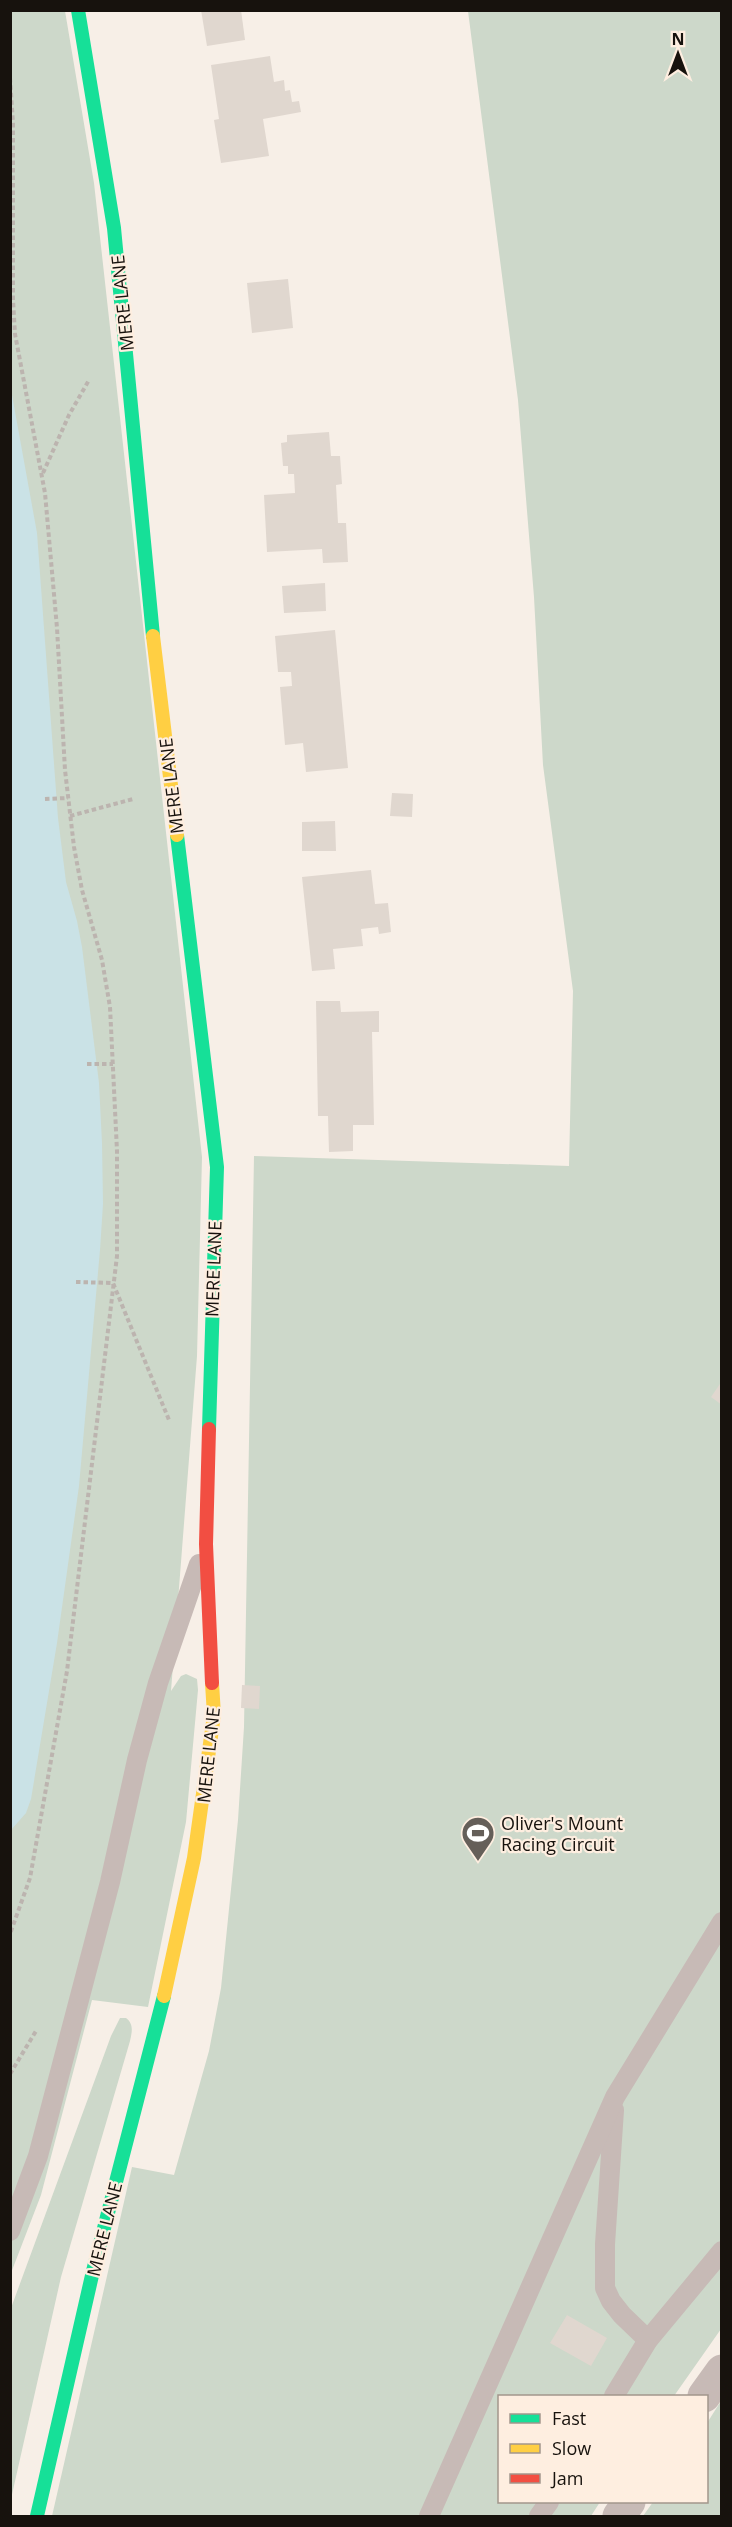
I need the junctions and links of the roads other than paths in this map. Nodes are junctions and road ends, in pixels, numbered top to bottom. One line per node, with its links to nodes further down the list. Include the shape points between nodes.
1 (78, 10): 2 (street, MERE LANE, via 114,228 151,616 217,1167)
2 (206, 1544): 5 (lane, via 158,1683 38,2156); 13 (street, MERE LANE, via 214,1715 194,1858)
3 (722, 1922): 4 (lane)
4 (615, 2097): 7 (lane, via 605,2288 622,2315); 14 (lane)
5 (10, 2231)
6 (722, 2251): 7 (lane)
7 (648, 2340): 9 (lane)
8 (722, 2371): 10 (street)
9 (615, 2395)
10 (705, 2395)
11 (548, 2503): 15 (lane)
12 (628, 2503): 16 (street)
13 (37, 2517)
14 (429, 2517)
15 (539, 2517)
16 (619, 2517)

